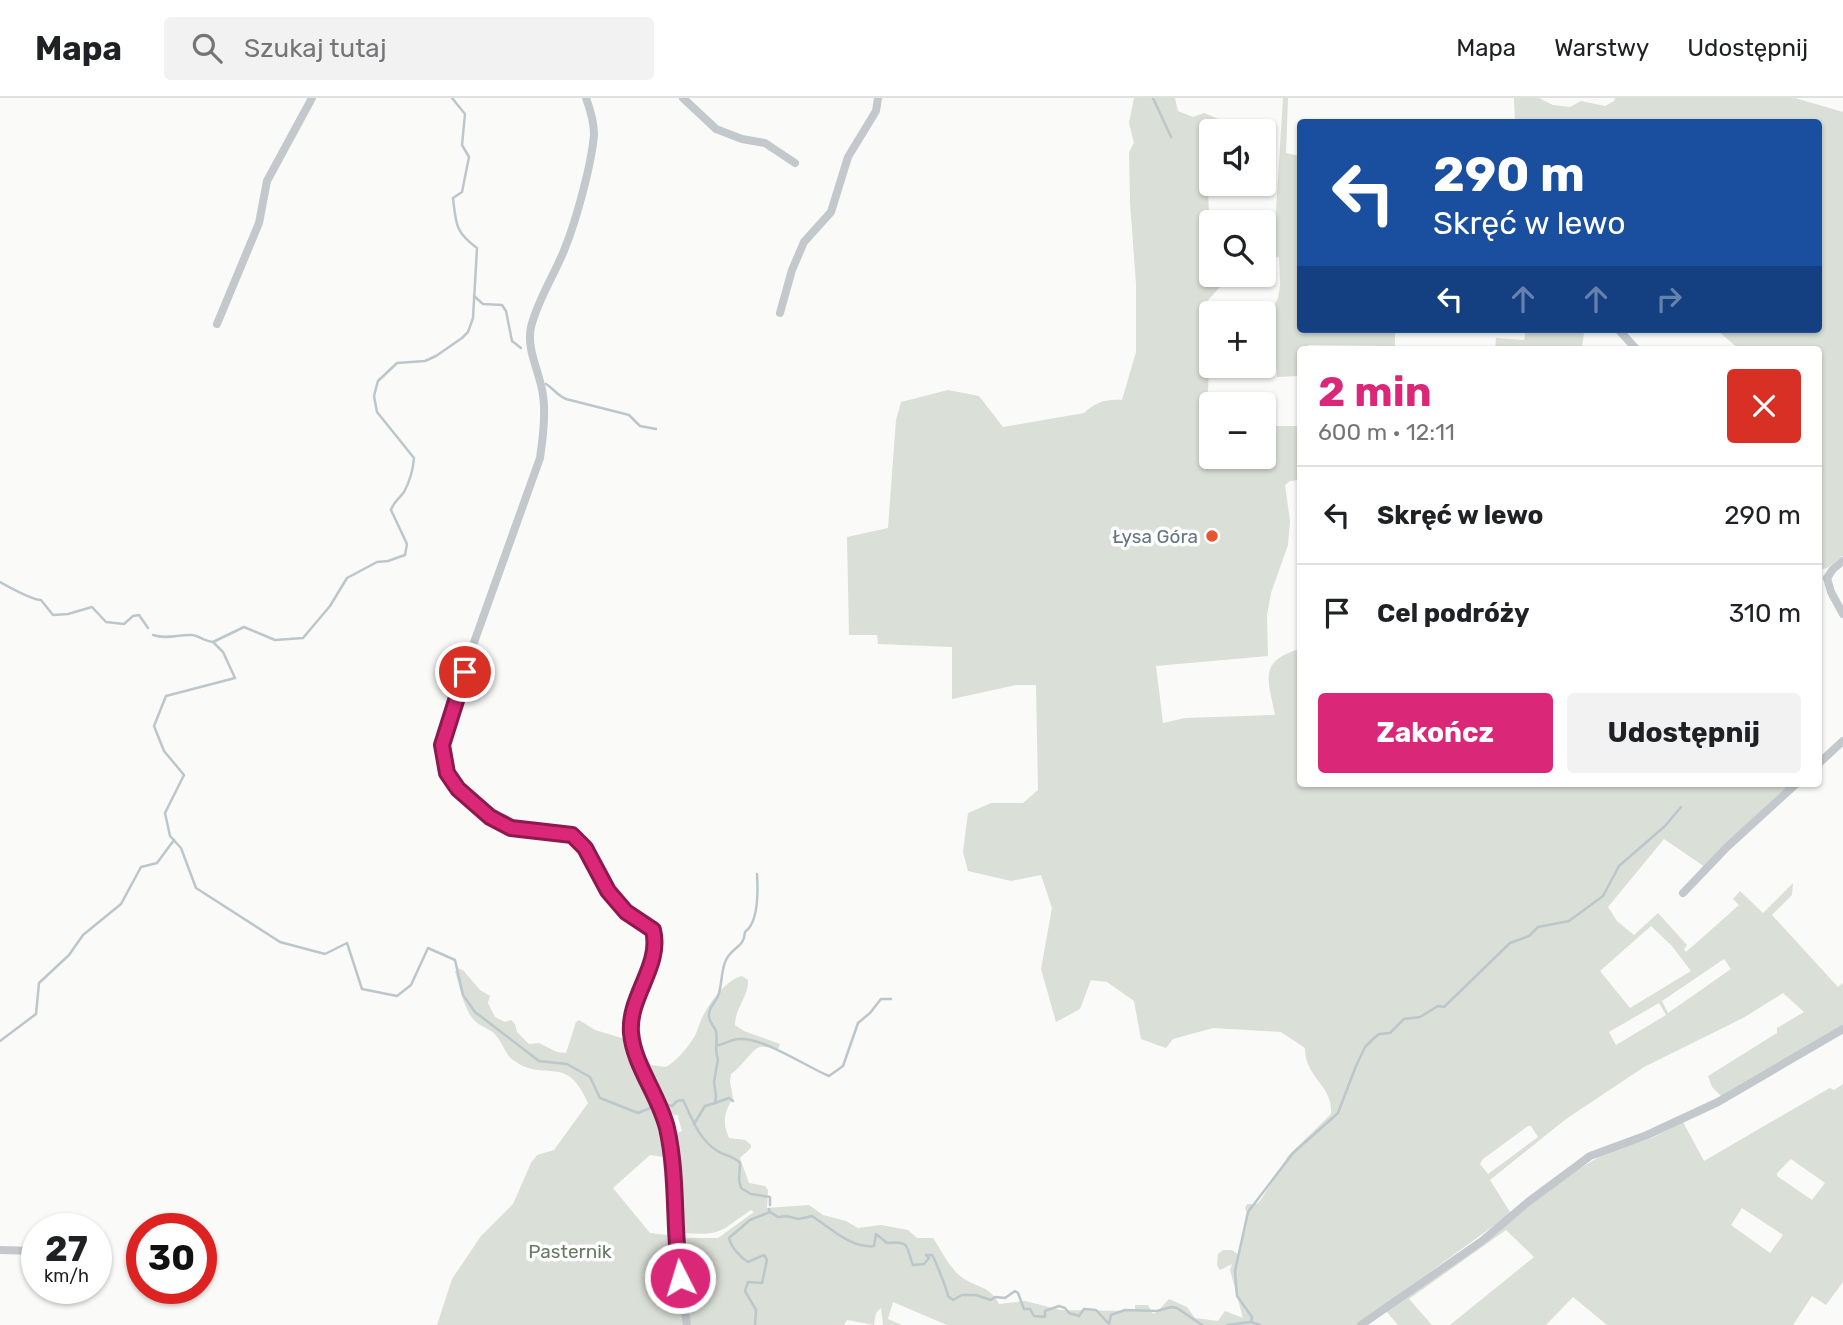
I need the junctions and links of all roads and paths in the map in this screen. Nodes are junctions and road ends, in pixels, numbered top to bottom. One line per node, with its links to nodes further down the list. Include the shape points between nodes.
1 (312, 98): 7 (street, via 267,181 259,223)
2 (586, 98): 20 (street, via 594,133 586,176 566,246 531,325 543,397 540,458 472,648 442,745 443,758 458,789 490,817 511,828 572,835 585,848 608,891 626,912 653,930 653,960 635,1002 631,1031 669,1140 677,1259)
3 (683, 98): 5 (street, via 716,129 765,143)
4 (878, 98): 6 (street, via 876,111 848,157 831,212 804,242)
5 (795, 163)
6 (780, 313)
7 (217, 324)
8 (1622, 333): 9 (street)
9 (1633, 346)
10 (1843, 561): 11 (street)
11 (1823, 577): 12 (street)
12 (1843, 614)
13 (1843, 741): 14 (street)
14 (1822, 760)
15 (1793, 787): 16 (street)
16 (1683, 893)
17 (1843, 1029): 21 (street, via 1718,1102 1590,1156 1482,1241)
18 (0, 1250): 19 (street)
19 (21, 1251)
20 (687, 1325)
21 (1361, 1325)

